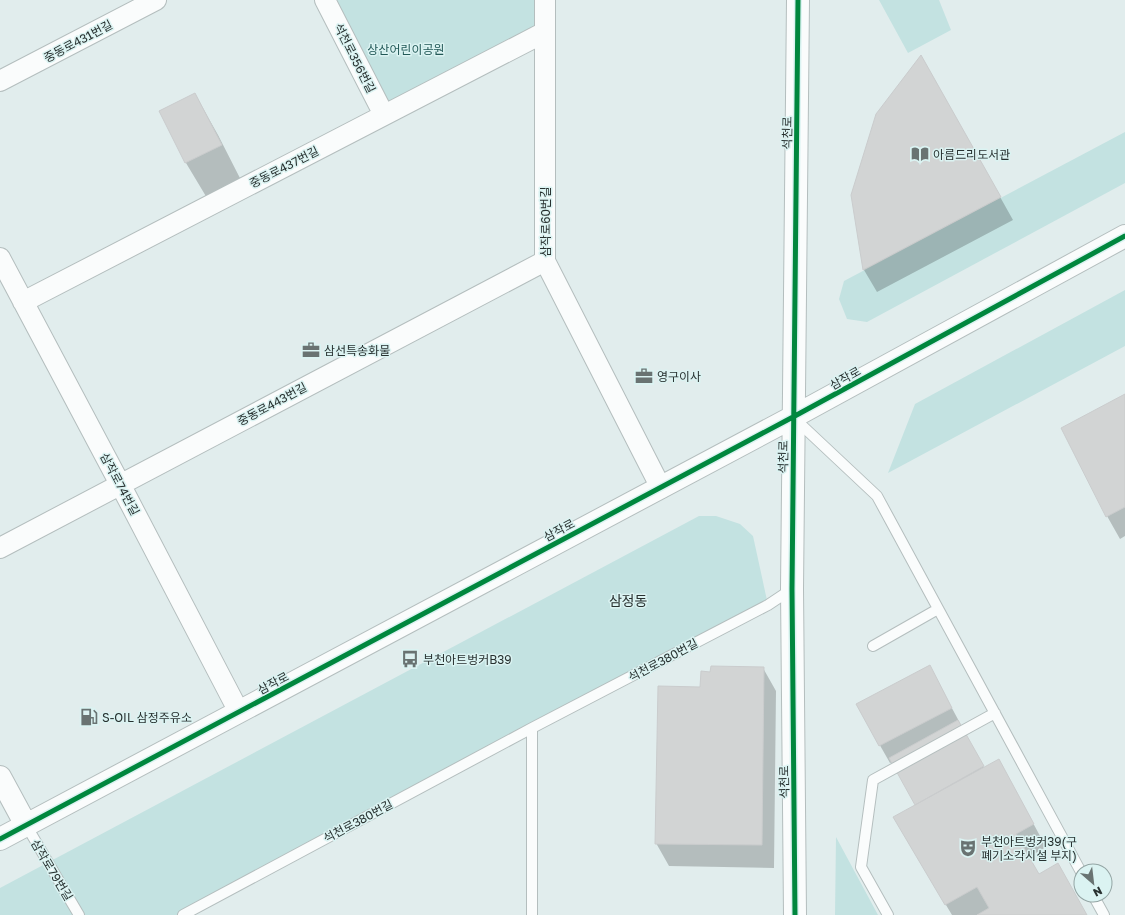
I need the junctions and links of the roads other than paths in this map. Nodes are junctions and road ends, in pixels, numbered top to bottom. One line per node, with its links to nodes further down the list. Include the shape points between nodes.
1 (156, 0): 6 (street, 중동로431번길)
2 (325, 0): 7 (street, 석천로356번길)
3 (545, 0): 5 (street, 삼작로60번길)
4 (798, 0): 12 (street, 석천로)
5 (545, 32): 7 (street, 중동로437번길); 10 (street, 삼작로60번길)
6 (0, 81)
7 (384, 115): 11 (street, 중동로437번길)
8 (1125, 236): 12 (street, 삼작로)
9 (0, 258): 11 (street, 삼작로74번길)
10 (545, 261): 13 (street, 중동로443번길); 14 (street, 삼작로60번길)
11 (23, 302): 13 (street, 삼작로74번길)
12 (793, 417): 14 (street, 삼작로); 16 (street, 석천로); 17 (lane, via 877,496)
13 (120, 484): 15 (street, 중동로443번길); 19 (street, 삼작로74번길)
14 (661, 488): 19 (street, 삼작로)
15 (0, 548)
16 (792, 589): 21 (lane, 석천로380번길, via 768,605); 30 (street, 석천로)
17 (938, 609): 18 (lane); 20 (lane)
18 (873, 646)
19 (238, 712): 23 (street, 삼작로)
20 (995, 713): 25 (lane); 31 (lane, via 873,780 861,867)
21 (532, 728): 28 (lane, 석천로380번길); 29 (lane)
22 (0, 778): 23 (street)
23 (26, 825): 24 (street, 삼작로); 27 (lane, 삼작로79번길)
24 (0, 839)
25 (1076, 863)
26 (1097, 903): 32 (lane)
27 (79, 915)
28 (183, 915)
29 (532, 915)
30 (795, 915)
31 (888, 915)
32 (1104, 915)

